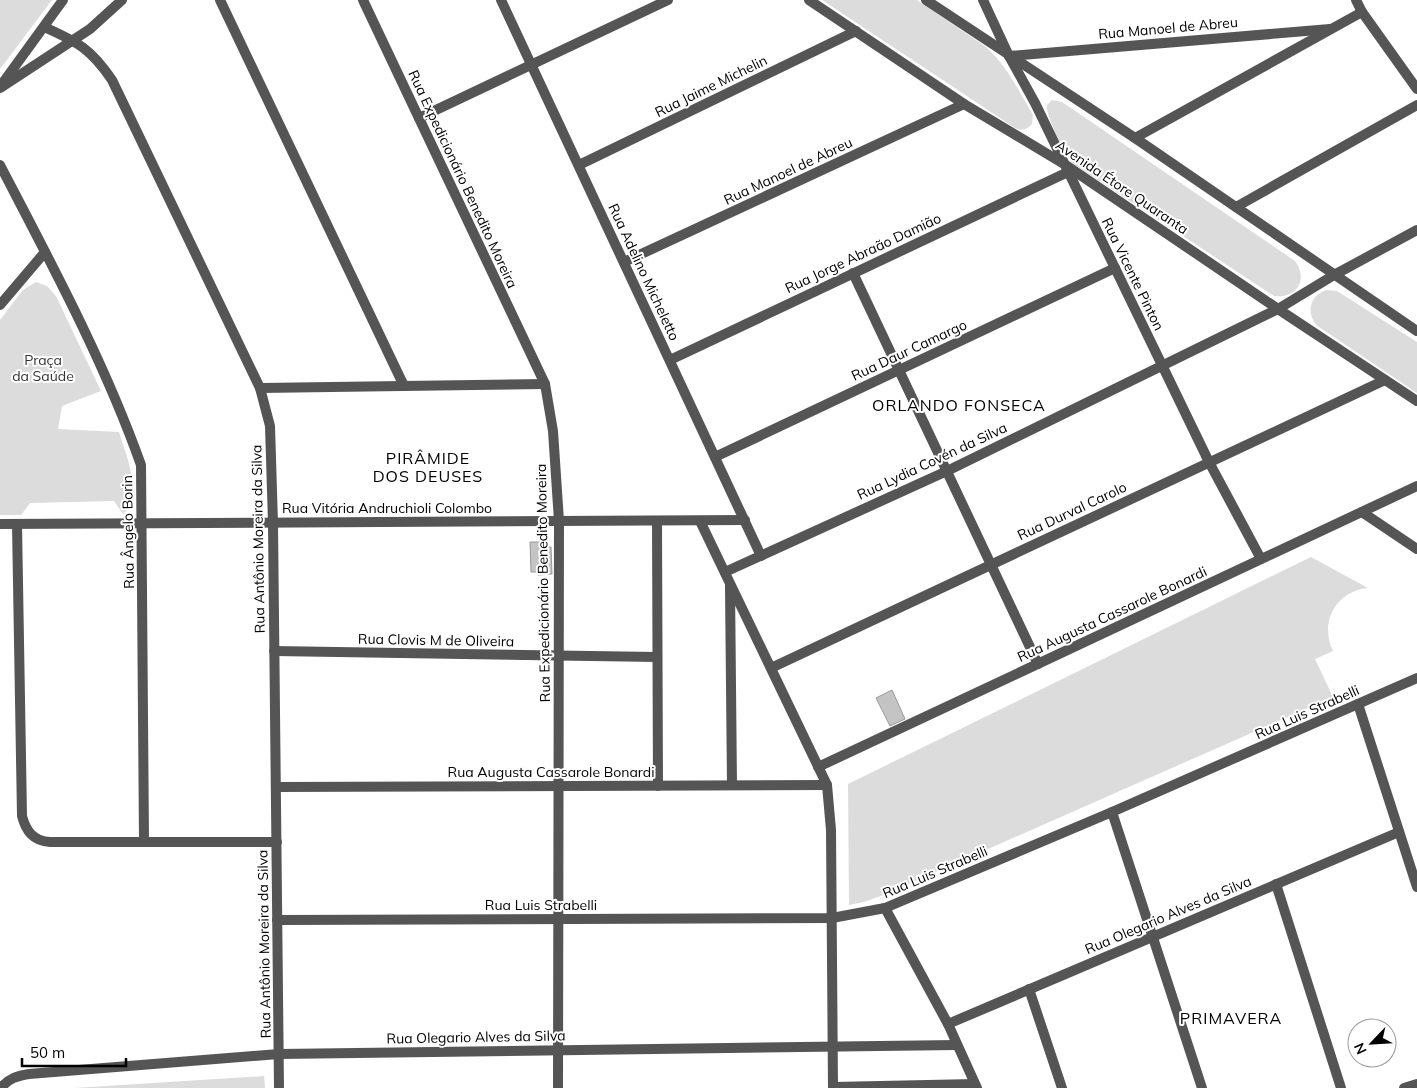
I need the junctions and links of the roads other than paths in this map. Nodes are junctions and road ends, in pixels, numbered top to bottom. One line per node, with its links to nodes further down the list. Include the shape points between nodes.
1 (63, 0): 12 (street)
2 (122, 0): 15 (street)
3 (220, 0): 42 (street)
4 (363, 0): 22 (street, Rua Expedicionário Benedito Moreira)
5 (501, 0): 17 (street, Rua Adelino Micheletto)
6 (668, 0): 17 (street)
7 (809, 0): 14 (street, Avenida Étore Quaranta)
8 (926, 0): 16 (street)
9 (983, 0): 16 (street, Rua Vicente Pinton)
10 (1356, 0): 11 (street)
11 (1362, 12): 13 (street); 19 (street)
12 (44, 27): 15 (street, Rua Antônio Moreira da Silva); 18 (street)
13 (1330, 29): 16 (street, Rua Manoel de Abreu); 23 (street)
14 (856, 31): 20 (street, Avenida Étore Quaranta); 25 (street, Rua Jaime Michelin)
15 (74, 40): 18 (street); 43 (street, Rua Antônio Moreira da Silva, via 101,63 112,80)
16 (1009, 56): 23 (street); 26 (street, Rua Vicente Pinton)
17 (532, 65): 22 (street); 25 (street, Rua Adelino Micheletto)
18 (0, 87)
19 (1417, 88)
20 (964, 104): 26 (street, Avenida Étore Quaranta); 30 (street, Rua Manoel de Abreu)
21 (1417, 105): 27 (street)
22 (419, 118): 41 (street, Rua Expedicionário Benedito Moreira)
23 (1135, 138): 27 (street)
24 (0, 165): 29 (street, Rua Ângelo Borin)
25 (579, 166): 30 (street, Rua Adelino Micheletto)
26 (1066, 168): 31 (street, Rua Vicente Pinton); 32 (street, Rua Jorge Abraão Damião); 35 (street, Avenida Étore Quaranta)
27 (1236, 207): 33 (street)
28 (1417, 230): 33 (street, Rua Lydia Covén da Silva)
29 (45, 252): 34 (street); 54 (street, Rua Ângelo Borin, via 84,326 138,456)
30 (624, 262): 37 (street, Rua Adelino Micheletto)
31 (1115, 268): 38 (street, Rua Vicente Pinton); 39 (street, Rua Daur Camargo)
32 (853, 273): 37 (street, Rua Jorge Abraão Damião); 39 (street)
33 (1334, 275): 35 (street, Rua Lydia Covén da Silva); 36 (street)
34 (0, 305)
35 (1278, 309): 38 (street, Rua Lydia Covén da Silva); 40 (street, Avenida Étore Quaranta)
36 (1417, 331)
37 (670, 360): 45 (street, Rua Adelino Micheletto)
38 (1162, 366): 46 (street, Rua Vicente Pinton); 47 (street, Rua Lydia Covén da Silva)
39 (899, 370): 45 (street, Rua Daur Camargo); 47 (street)
40 (1385, 380): 44 (street, Avenida Étore Quaranta); 46 (street, Rua Durval Carolo)
41 (544, 384): 42 (street); 51 (street, Rua Expedicionário Benedito Moreira, via 553,431)
42 (404, 386): 43 (street)
43 (260, 388): 55 (street, Rua Antônio Moreira da Silva, via 270,426)
44 (1417, 401)
45 (715, 457): 50 (street, Rua Adelino Micheletto)
46 (1209, 462): 60 (street, Rua Vicente Pinton); 61 (street, Rua Durval Carolo)
47 (947, 471): 59 (street, Rua Lydia Covén da Silva); 61 (street)
48 (1417, 486): 49 (street, Rua Augusta Cassarole Bonardi)
49 (1362, 512): 58 (street); 60 (street, Rua Augusta Cassarole Bonardi)
50 (745, 520): 53 (street, Rua Vitória Andruchioli Colombo); 59 (street, Rua Adelino Micheletto)
51 (559, 521): 52 (street, Rua Vitória Andruchioli Colombo); 55 (street, Rua Vitória Andruchioli Colombo); 64 (street, Rua Expedicionário Benedito Moreira)
52 (657, 521): 53 (street, Rua Vitória Andruchioli Colombo); 65 (street)
53 (700, 521): 62 (street)
54 (142, 523): 55 (street, Rua Vitória Andruchioli Colombo); 57 (street, Rua Vitória Andruchioli Colombo); 78 (street, Rua Ângelo Borin)
55 (273, 523): 63 (street, Rua Antônio Moreira da Silva)
56 (0, 524): 57 (street, Rua Vitória Andruchioli Colombo)
57 (17, 524): 78 (street, via 24,824 36,839 50,842)
58 (1417, 549)
59 (761, 556): 62 (street, Rua Lydia Covén da Silva)
60 (1261, 559): 66 (street, Rua Augusta Cassarole Bonardi)
61 (991, 565): 66 (street); 67 (street, Rua Durval Carolo)
62 (728, 577): 67 (street); 71 (street)
63 (274, 651): 64 (street, Rua Clovis M de Oliveira); 75 (street, Rua Antônio Moreira da Silva)
64 (558, 655): 65 (street, Rua Clovis M de Oliveira); 73 (street, Rua Expedicionário Benedito Moreira)
65 (657, 657): 74 (street)
66 (1038, 664): 70 (street, Rua Augusta Cassarole Bonardi)
67 (771, 668): 70 (street)
68 (1417, 678): 69 (street, Rua Luis Strabelli)
69 (1358, 704): 76 (street, Rua Luis Strabelli); 77 (street)
70 (818, 767): 72 (street)
71 (732, 785): 72 (street, Rua Augusta Cassarole Bonardi); 74 (street, Rua Augusta Cassarole Bonardi)
72 (827, 785): 83 (street)
73 (558, 786): 74 (street, Rua Augusta Cassarole Bonardi); 75 (street, Rua Augusta Cassarole Bonardi); 84 (street, Rua Expedicionário Benedito Moreira)
74 (658, 786)
75 (276, 787): 79 (street, Rua Antônio Moreira da Silva)
76 (1112, 812): 82 (street, Rua Luis Strabelli); 86 (street)
77 (1399, 832): 80 (street, Rua Olegario Alves da Silva); 81 (street)
78 (144, 841): 79 (street)
79 (277, 842): 85 (street, Rua Antônio Moreira da Silva)
80 (1276, 884): 86 (street, Rua Olegario Alves da Silva); 101 (street)
81 (1417, 887)
82 (885, 908): 83 (street, Rua Luis Strabelli); 88 (street)
83 (832, 918): 84 (street, Rua Luis Strabelli); 90 (street)
84 (558, 919): 85 (street, Rua Luis Strabelli); 91 (street, Rua Expedicionário Benedito Moreira)
85 (277, 920): 92 (street, Rua Antônio Moreira da Silva)
86 (1153, 937): 87 (street, Rua Olegario Alves da Silva); 100 (street)
87 (1029, 989): 88 (street, Rua Olegario Alves da Silva); 99 (street)
88 (948, 1024): 89 (street)
89 (957, 1045): 90 (street, Rua Olegario Alves da Silva); 94 (street)
90 (833, 1047): 91 (street, Rua Olegario Alves da Silva); 95 (street)
91 (558, 1049): 92 (street, Rua Olegario Alves da Silva); 98 (street, Rua Expedicionário Benedito Moreira)
92 (279, 1054): 96 (street, Rua Olegario Alves da Silva, via 28,1074 6,1081); 97 (street, Rua Antônio Moreira da Silva)
93 (1417, 1084): 102 (street)
94 (976, 1086): 95 (street)
95 (833, 1087)
96 (1, 1088)
97 (279, 1088)
98 (558, 1088)
99 (1062, 1088)
100 (1202, 1088)
101 (1341, 1088)
102 (1404, 1088)

